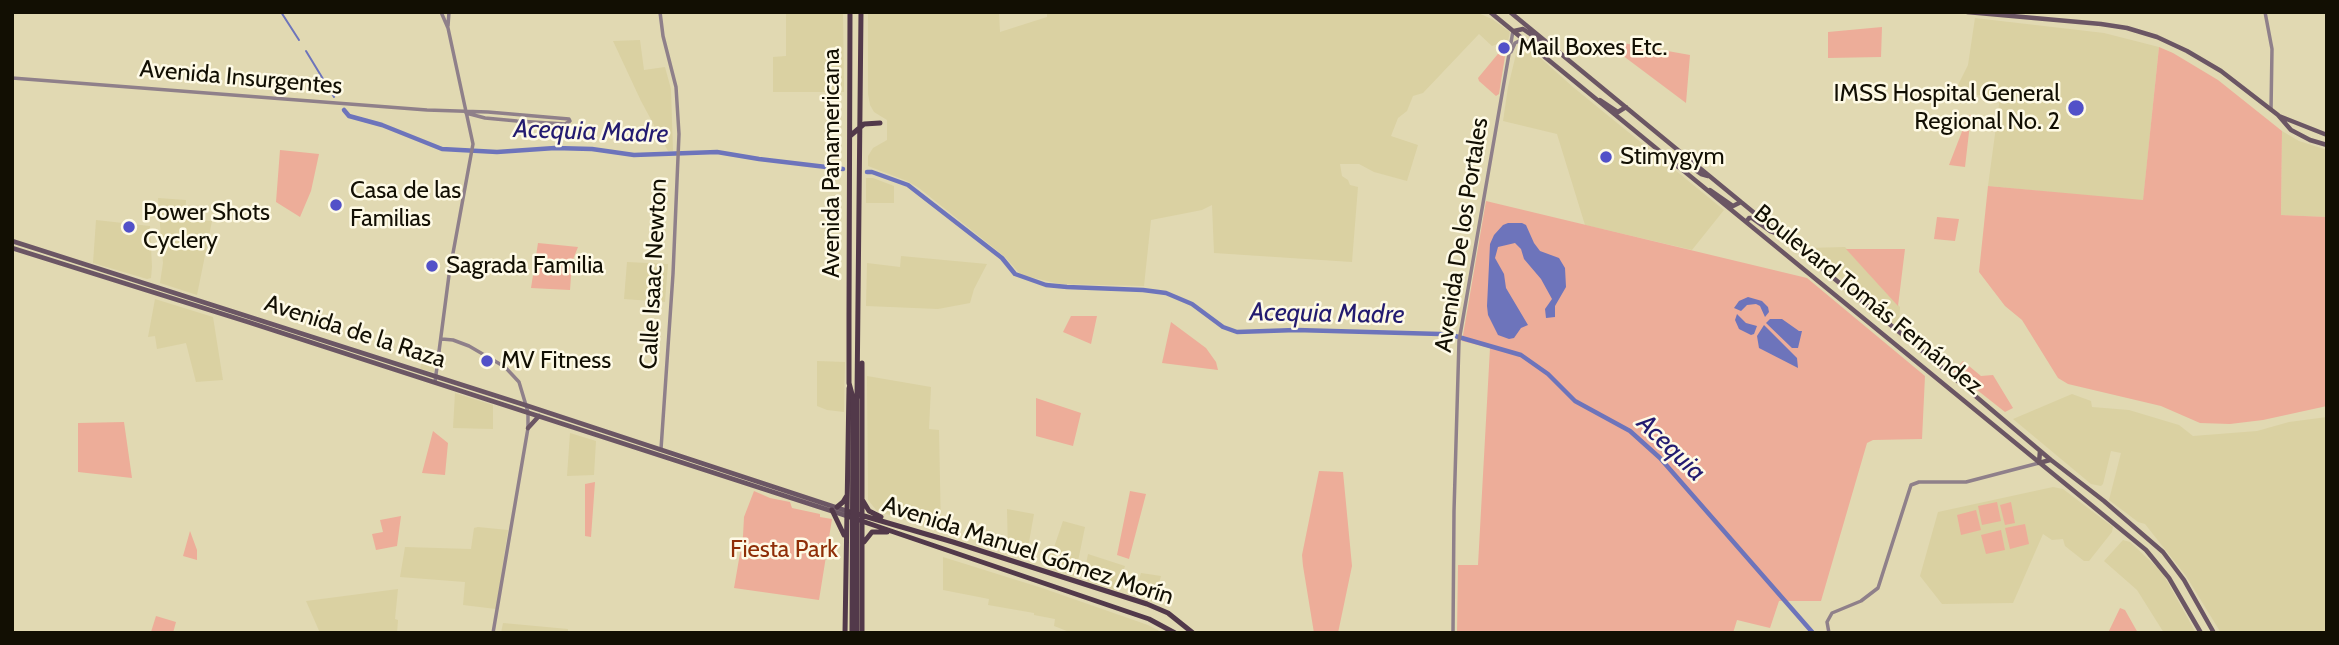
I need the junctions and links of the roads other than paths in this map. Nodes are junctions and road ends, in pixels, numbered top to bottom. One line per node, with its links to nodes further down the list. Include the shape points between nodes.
1 (441, 12): 11 (street)
2 (449, 12): 11 (street)
3 (660, 12): 50 (street, Calle Isaac Newton, via 677,94 678,149)
4 (850, 12): 19 (main road, Avenida Panamericana)
5 (861, 12): 21 (main road, Avenida Panamericana)
6 (1490, 12): 12 (main road, Boulevard Tomás Fernández)
7 (1510, 12): 14 (main road, Boulevard Tomás Fernández)
8 (1967, 12): 10 (main road)
9 (2265, 12): 20 (street, via 2272,49)
10 (2015, 14): 20 (main road, via 2115,26 2157,37 2205,61)
11 (448, 28): 22 (street)
12 (1514, 31): 13 (main road, Boulevard Tomás Fernández); 14 (main road, via 1523,29); 15 (street, Avenida De los Portales)
13 (1523, 39): 15 (street); 17 (main road, Boulevard Tomás Fernández)
14 (1553, 48): 18 (main road, Boulevard Tomás Fernández)
15 (1510, 53): 77 (street, Avenida De los Portales, via 1459,341)
16 (12, 78): 22 (street, Avenida Insurgentes)
17 (1595, 99): 18 (main road, via 1618,112); 30 (main road, Boulevard Tomás Fernández)
18 (1626, 107): 31 (main road, Boulevard Tomás Fernández)
19 (849, 110): 21 (main road); 28 (main road, Avenida Panamericana)
20 (2271, 110): 23 (main road)
21 (861, 111): 26 (main road, Avenida Panamericana)
22 (466, 113): 24 (street, Avenida Insurgentes, via 485,118); 41 (street, via 473,144)
23 (2278, 116): 27 (main road); 29 (main road, via 2291,131)
24 (569, 121)
25 (880, 123): 26 (main road)
26 (861, 126): 28 (main road); 39 (main road, Avenida Panamericana)
27 (2327, 135)
28 (849, 137): 38 (main road, Avenida Panamericana)
29 (2327, 145)
30 (1678, 167): 31 (main road, via 1685,163); 32 (main road, Boulevard Tomás Fernández)
31 (1709, 176): 33 (main road, Boulevard Tomás Fernández)
32 (1702, 187): 33 (main road, via 1733,206); 34 (main road, Boulevard Tomás Fernández)
33 (1741, 202): 35 (main road, Boulevard Tomás Fernández)
34 (1746, 222): 35 (main road, via 1752,218); 52 (main road, Boulevard Tomás Fernández)
35 (1780, 234): 49 (main road, Boulevard Tomás Fernández)
36 (12, 242): 42 (main road, Avenida de la Raza)
37 (12, 248): 42 (main road, Avenida de la Raza)
38 (849, 250): 39 (main road, via 855,247); 43 (main road, Avenida Panamericana)
39 (860, 251): 40 (main road, Avenida Panamericana)
40 (859, 329): 44 (main road); 54 (main road)
41 (442, 339): 42 (street); 45 (street, via 469,346 505,367 519,382)
42 (435, 379): 45 (main road, Avenida de la Raza); 46 (main road, Avenida de la Raza)
43 (849, 383): 44 (main road); 53 (main road)
44 (855, 398): 74 (main road, bridge)
45 (525, 405): 46 (street); 50 (main road, Avenida de la Raza)
46 (528, 412): 47 (main road, Avenida de la Raza); 48 (street)
47 (539, 416): 48 (main road); 50 (main road, Avenida de la Raza)
48 (528, 428): 72 (street)
49 (2040, 451): 51 (main road, Boulevard Tomás Fernández); 52 (main road)
50 (660, 452): 56 (main road, Avenida de la Raza)
51 (2051, 460): 52 (main road); 64 (main road, Boulevard Tomás Fernández)
52 (2039, 463): 65 (main road, Boulevard Tomás Fernández); 78 (street, via 1966,482 1911,485 1878,588 1832,613)
53 (846, 494): 56 (main road); 57 (main road)
54 (862, 499): 55 (main road); 59 (main road)
55 (862, 506): 57 (main road); 58 (main road)
56 (834, 509): 57 (main road, Avenida de la Raza); 62 (main road)
57 (847, 511): 58 (main road, Avenida Manuel Gómez Morín); 60 (main road)
58 (862, 521): 59 (main road, Avenida Manuel Gómez Morín); 60 (main road); 61 (main road, Avenida Manuel Gómez Morín); 63 (main road)
59 (886, 522): 66 (main road, Avenida Manuel Gómez Morín)
60 (847, 524): 62 (main road)
61 (890, 531): 63 (main road, via 872,532); 68 (main road, Avenida Manuel Gómez Morín)
62 (846, 542): 73 (main road)
63 (862, 545): 74 (main road)
64 (2163, 552): 65 (main road); 80 (main road, Boulevard Tomás Fernández)
65 (2154, 557): 79 (main road, Boulevard Tomás Fernández)
66 (1003, 558): 67 (main road, Avenida Manuel Gómez Morín); 68 (main road)
67 (1020, 564): 69 (main road); 70 (main road, Avenida Manuel Gómez Morín)
68 (995, 567): 69 (main road, Avenida Manuel Gómez Morín)
69 (1013, 573): 71 (main road, Avenida Manuel Gómez Morín)
70 (1118, 595): 71 (main road, via 1116,602); 76 (main road, Avenida Manuel Gómez Morín, via 1168,613)
71 (1108, 605): 75 (main road, Avenida Manuel Gómez Morín, via 1149,618)
72 (493, 633)
73 (845, 633)
74 (857, 633)
75 (1175, 633)
76 (1193, 633)
77 (1453, 633)
78 (1829, 633)
79 (2201, 633)
80 (2214, 633)

